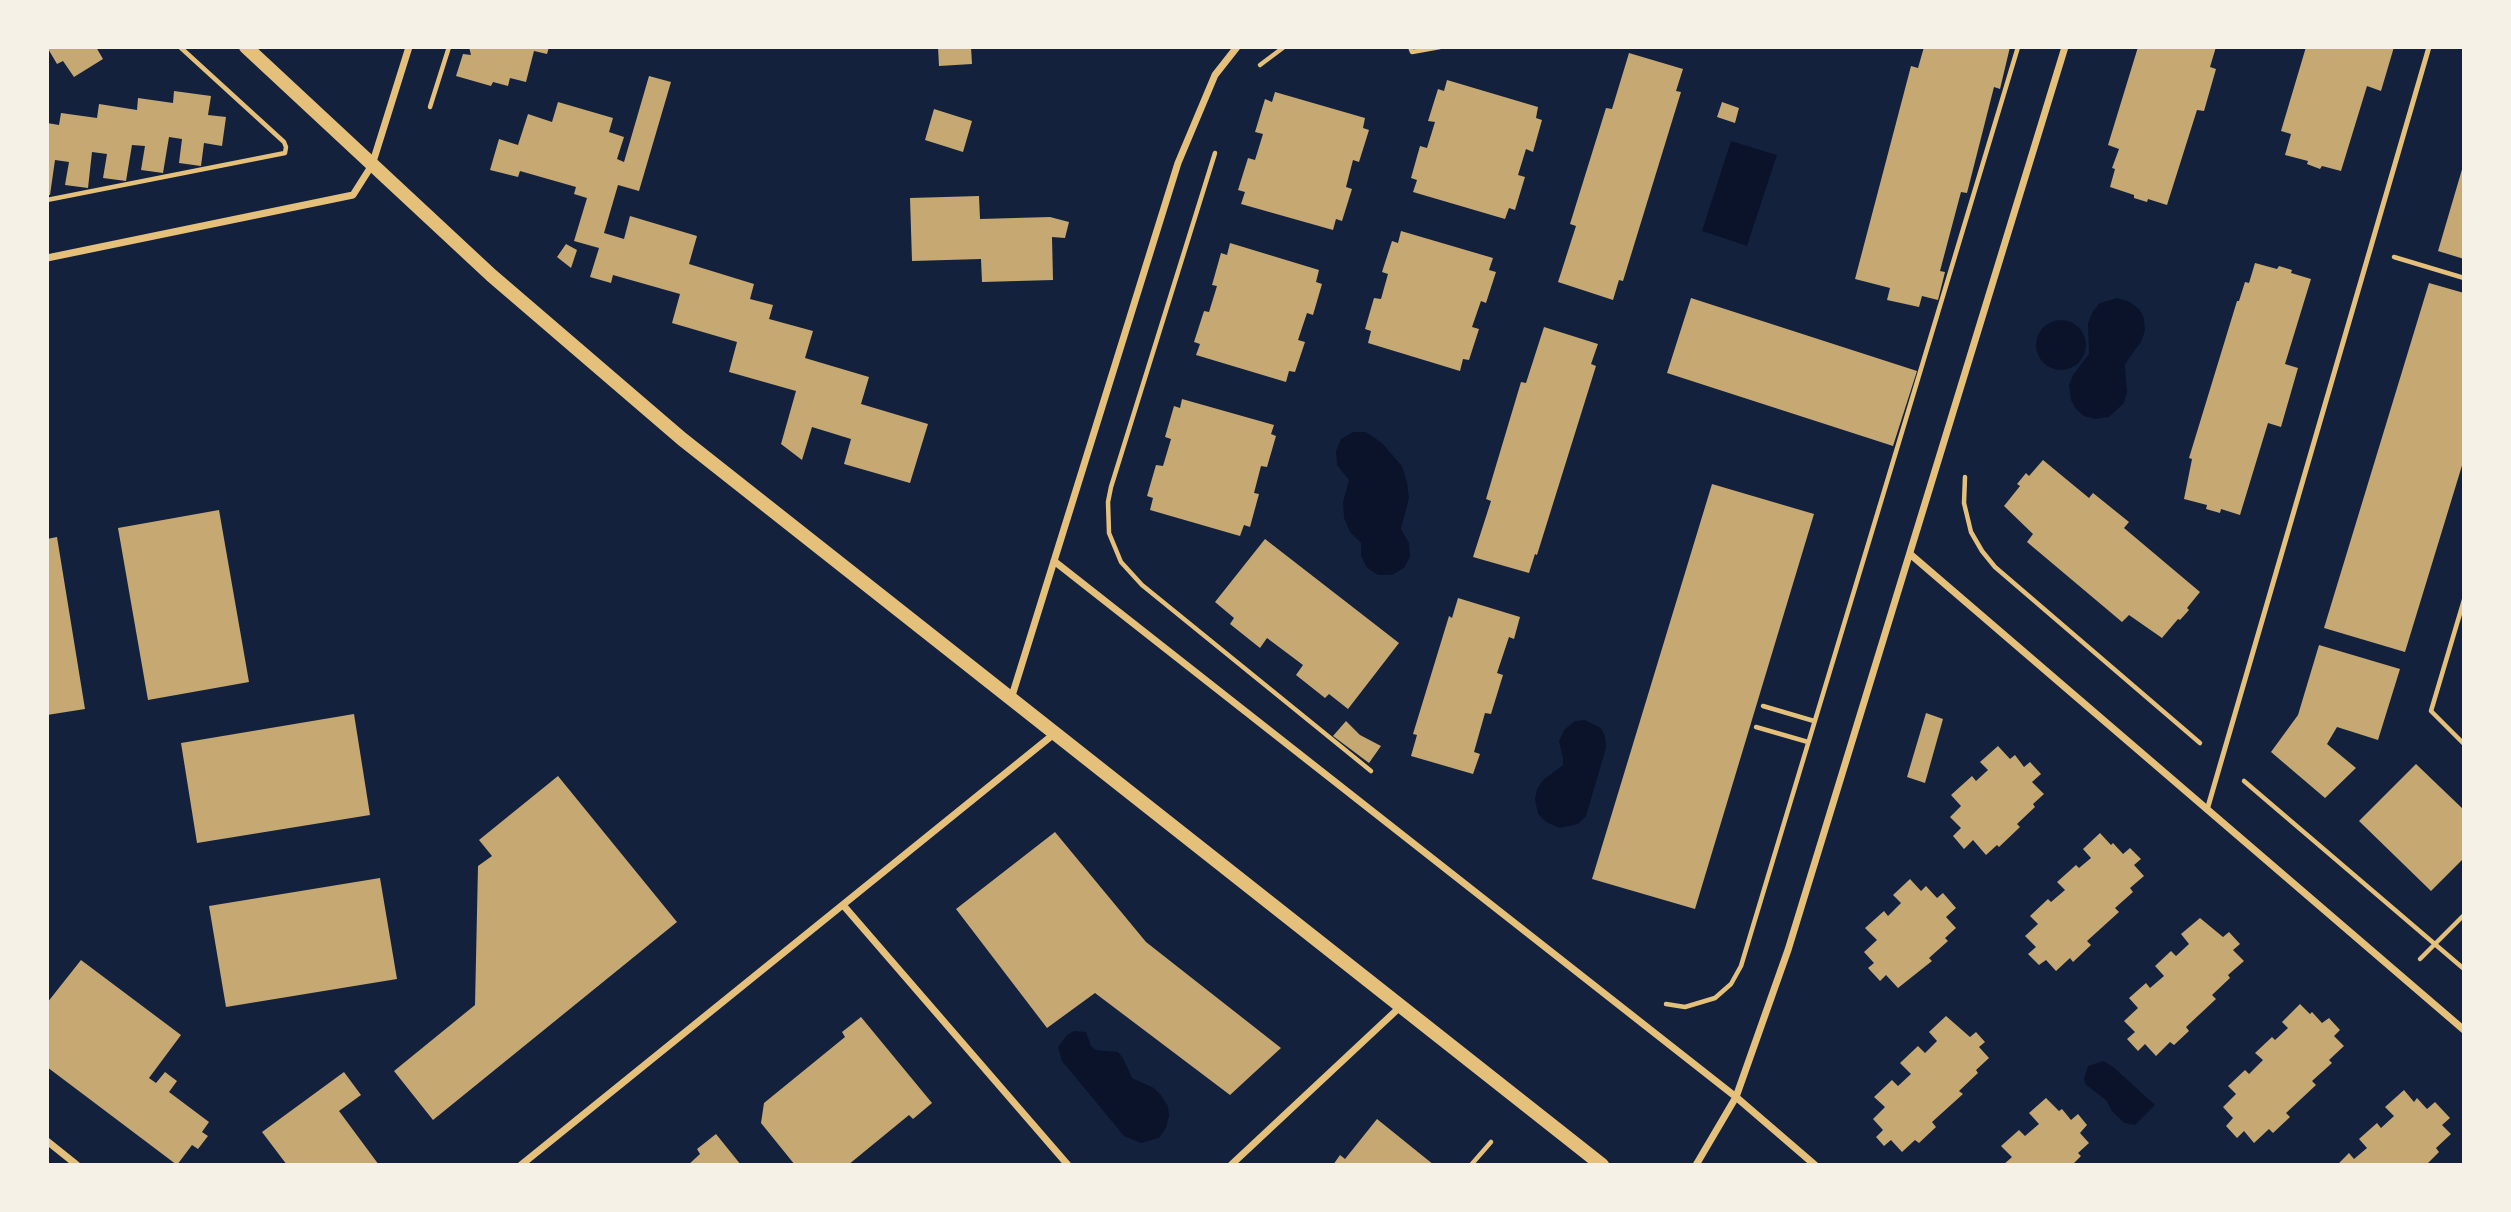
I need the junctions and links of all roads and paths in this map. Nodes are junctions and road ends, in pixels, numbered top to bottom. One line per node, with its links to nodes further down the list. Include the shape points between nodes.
1 (180, 47): 16 (path, via 284,142 285,153)
2 (246, 47): 15 (main road)
3 (409, 47): 15 (street)
4 (449, 47): 13 (path)
5 (1237, 47): 22 (street, via 1215,75 1178,163)
6 (1284, 47): 12 (path)
7 (1410, 47): 8 (path, via 1412,52)
8 (1440, 47)
9 (2018, 47): 26 (path)
10 (2065, 47): 21 (street)
11 (2429, 47): 17 (lane)
12 (1258, 67)
13 (430, 107)
14 (1217, 148): 32 (path, via 1111,488 1109,533 1121,562 1142,585)
15 (372, 165): 18 (street, via 353,195); 24 (main road, via 491,275 682,439)
16 (47, 200)
17 (2370, 250): 19 (path); 31 (lane)
18 (47, 258)
19 (2464, 278)
20 (1967, 467): 31 (path, via 1966,518 1995,568)
21 (1910, 554): 33 (street); 42 (street, via 1788,950)
22 (1054, 561): 24 (street); 42 (street)
23 (2464, 600): 30 (path, via 2431,711)
24 (1010, 700): 28 (main road)
25 (1762, 706): 26 (path)
26 (1814, 721): 29 (path)
27 (1756, 727): 29 (path)
28 (1054, 734): 34 (street); 40 (main road)
29 (1808, 742): 39 (path, via 1737,975 1723,992 1695,1006)
30 (2464, 744)
31 (2221, 762): 33 (lane); 36 (path)
32 (1378, 777)
33 (2207, 810): 38 (street)
34 (842, 905): 46 (street); 47 (street)
35 (2464, 915): 36 (path)
36 (2434, 944): 37 (path); 38 (path)
37 (2464, 969)
38 (2402, 977): 41 (street)
39 (1656, 1000)
40 (1400, 1007): 48 (street); 50 (main road)
41 (2464, 1030)
42 (1736, 1097): 51 (street); 52 (street)
43 (47, 1142): 45 (street)
44 (1491, 1142): 49 (path)
45 (77, 1165)
46 (521, 1165)
47 (1068, 1165)
48 (1231, 1165)
49 (1471, 1165)
50 (1602, 1165)
51 (1696, 1165)
52 (1815, 1165)

